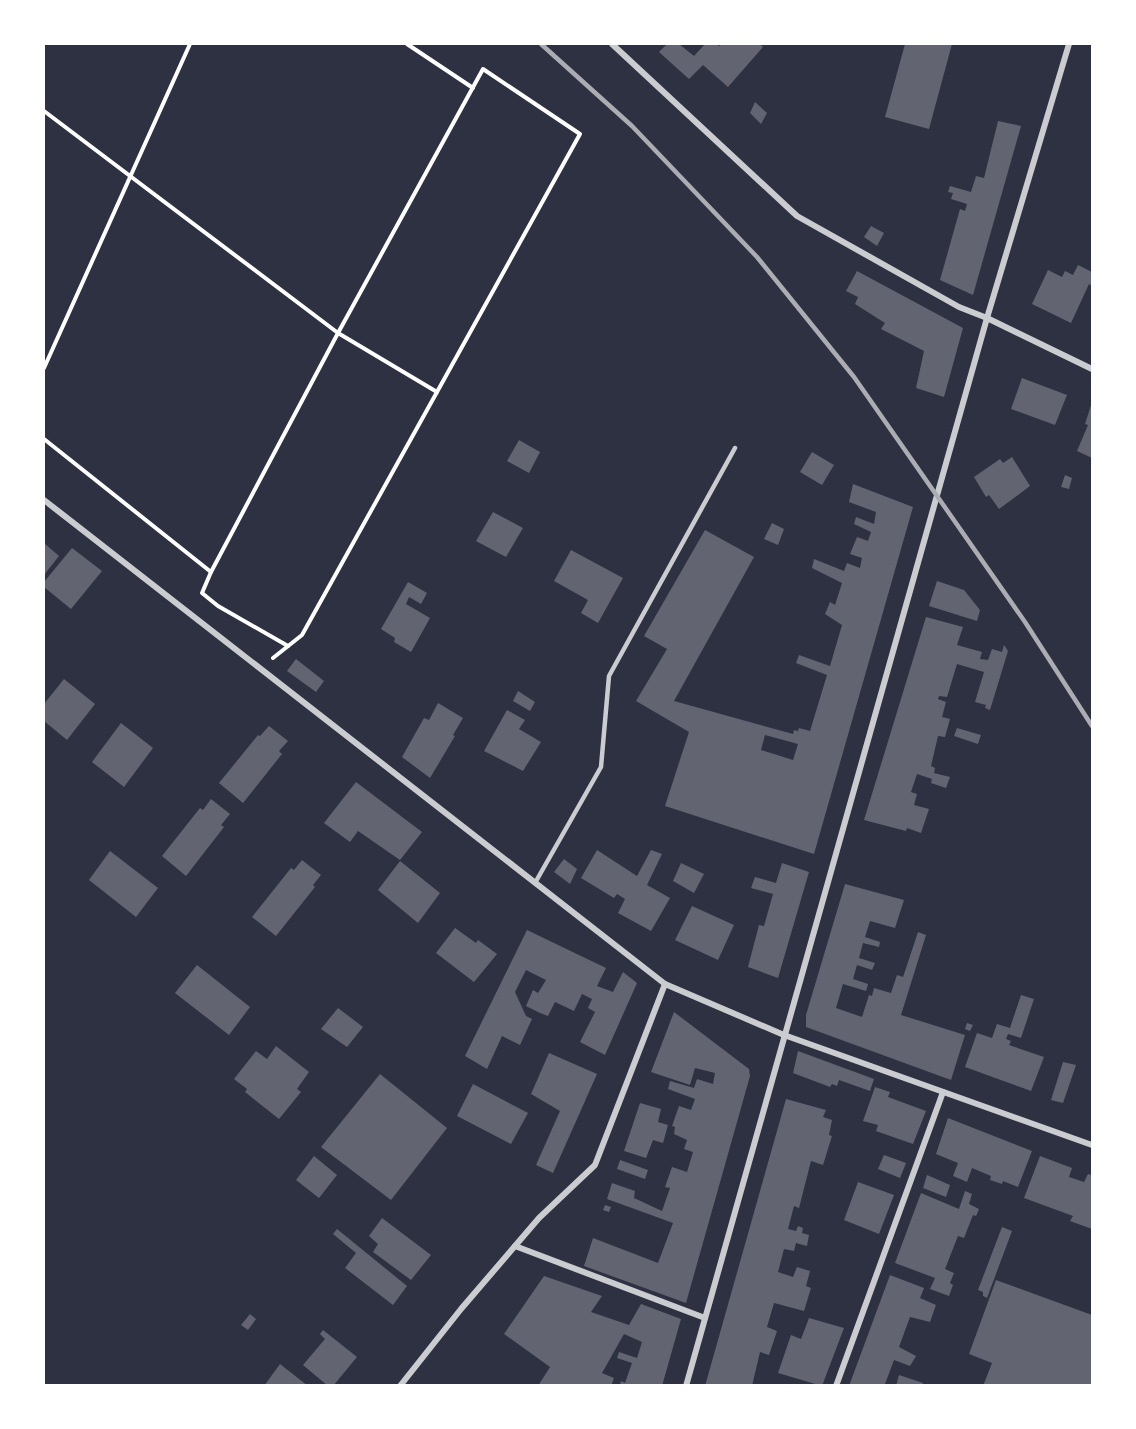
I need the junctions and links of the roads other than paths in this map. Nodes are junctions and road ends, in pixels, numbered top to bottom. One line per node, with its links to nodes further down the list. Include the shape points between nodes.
1 (612, 44): 3 (street, via 797,216 959,307)
2 (1069, 44): 3 (street)
3 (987, 318): 4 (street); 9 (street)
4 (1092, 369)
5 (735, 448): 7 (lane, via 609,676 601,767)
6 (44, 500): 7 (street)
7 (536, 883): 8 (street)
8 (665, 984): 9 (street); 12 (street, via 595,1164)
9 (784, 1035): 10 (street); 13 (street)
10 (943, 1092): 11 (street); 16 (street)
11 (1092, 1145)
12 (515, 1246): 13 (street); 14 (street)
13 (705, 1318): 15 (street)
14 (400, 1386)
15 (686, 1386)
16 (836, 1386)

